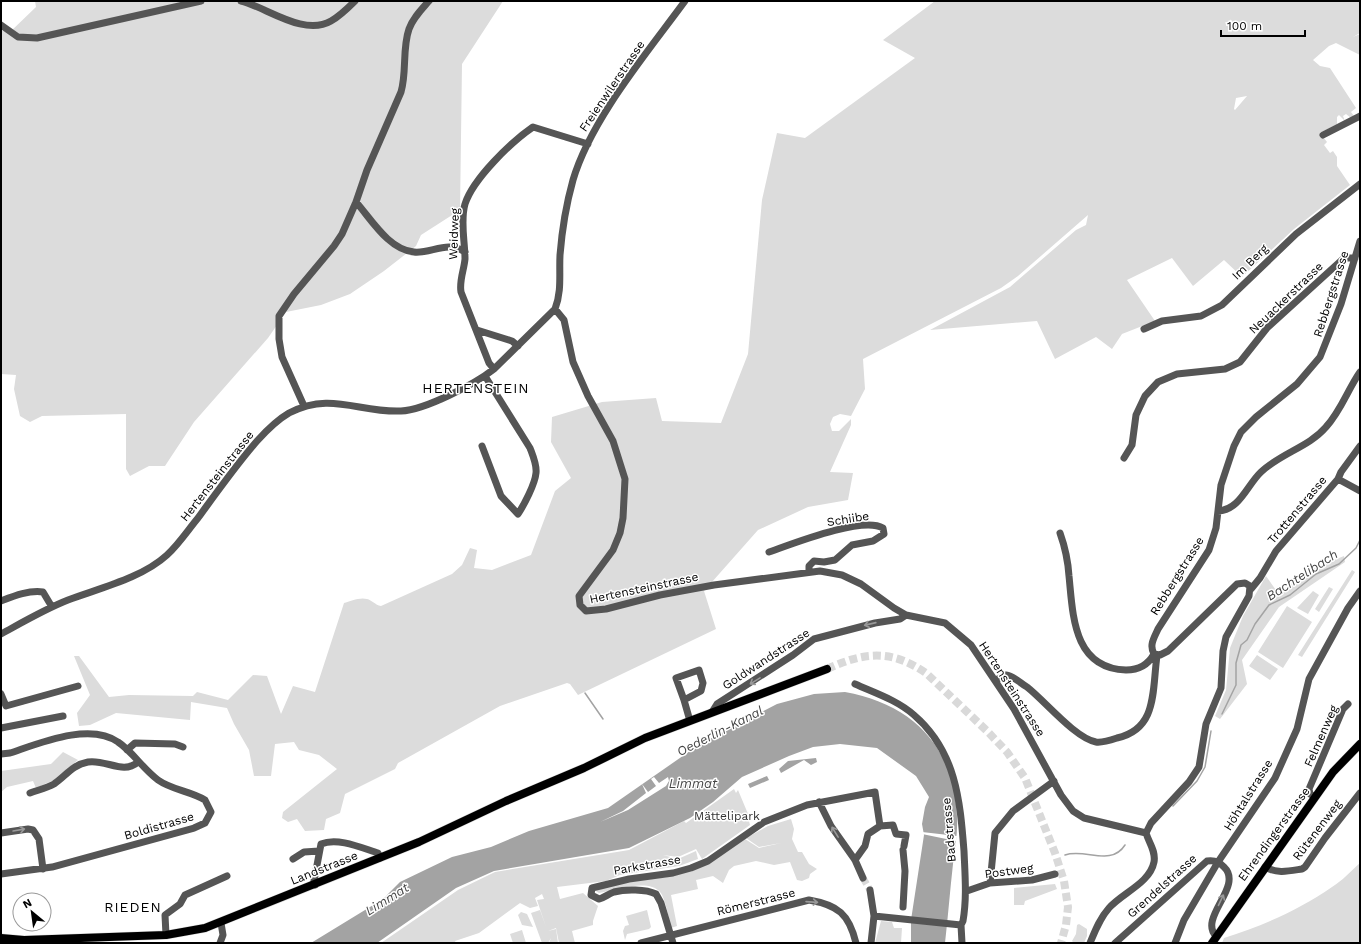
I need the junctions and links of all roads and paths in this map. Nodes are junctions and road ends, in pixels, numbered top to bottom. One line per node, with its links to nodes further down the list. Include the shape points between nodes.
1 (202, 1): 6 (street, via 36,38 18,37)
2 (241, 1): 3 (street, via 254,4 284,20 311,24 330,22)
3 (355, 1)
4 (429, 1): 11 (street, via 409,29 406,41 405,78 401,92)
5 (685, 1): 9 (street, Freienwilerstrasse, via 615,98)
6 (1, 25)
7 (1360, 116): 8 (street)
8 (1323, 135)
9 (588, 144): 13 (street, Weidweg, via 533,127 527,130 488,170 465,204); 15 (street, Freienwilerstrasse, via 573,179 564,220 559,300)
10 (1360, 184): 16 (street, Im Berg, via 1296,234 1222,305 1201,316 1162,321)
11 (356, 202): 13 (street, via 397,246 414,252 453,247); 22 (street, via 334,246 279,316 282,357)
12 (1360, 242): 14 (street, Rebbergstrasse)
13 (465, 252): 17 (street, Weidweg, via 461,292)
14 (1355, 258): 25 (street, Neuackerstrasse, via 1344,258 1267,328 1240,362 1224,369 1177,374 1158,382 1145,396 1136,415 1132,445); 28 (street, Rebbergstrasse, via 1341,304 1320,357 1292,389 1241,432 1223,477)
15 (555, 309): 18 (street, Hertensteinstrasse); 31 (street, Hertensteinstrasse, via 564,320 573,362 613,441 625,479 620,533 613,550 579,596 580,605 586,611 606,609 703,586)
16 (1144, 329)
17 (477, 330): 18 (street, via 512,341); 19 (street, Weidweg)
18 (518, 346): 19 (street, Hertensteinstrasse)
19 (494, 369): 21 (street, Hertensteinstrasse)
20 (1360, 372): 28 (street, via 1326,427 1310,441 1286,453 1265,468 1232,507)
21 (485, 376): 22 (street, Hertensteinstrasse, via 410,410 394,411 323,402); 23 (street, via 530,448 535,462 536,473 518,514 500,496)
22 (304, 406): 35 (street, Hertensteinstrasse, via 287,414 264,434 178,543 158,563)
23 (482, 446)
24 (1360, 446): 26 (street, Trottenstrasse)
25 (1124, 458)
26 (1338, 479): 27 (street); 32 (street, Trottenstrasse, via 1276,551 1260,578)
27 (1360, 491)
28 (1218, 510): 38 (street, Rebbergstrasse, via 1209,550 1158,629 1151,649)
29 (1060, 533): 38 (street, via 1069,574 1074,624 1078,637 1087,651 1103,664 1121,669 1146,665)
30 (769, 552): 31 (street, Schiibe, via 858,526 872,525 883,528 884,534 880,538 852,545 840,557 831,561 814,561 810,566)
31 (810, 572): 36 (street, Hertensteinstrasse, via 832,572 854,580)
32 (1250, 589): 38 (street, via 1245,582 1237,584 1168,651); 62 (street, Trottenstrasse, via 1247,600 1226,636 1221,688 1206,724 1199,767 1151,823)
33 (1360, 591): 67 (street, Höhtalstrasse, via 1309,679 1297,729 1275,778)
34 (1, 601): 35 (street, via 25,593 43,592)
35 (52, 607): 37 (street, Hertensteinstrasse)
36 (906, 615): 40 (street, Hertensteinstrasse, via 949,625 975,649); 46 (street, Goldwandstrasse, one-way to 46, via 900,619 814,639 717,704)
37 (1, 634)
38 (1155, 655): 40 (street, Rebbergstrasse, via 1149,713 1143,724 1129,735 1097,742 1073,730 1039,697 1012,677 1006,675)
39 (825, 670): 46 (main road)
40 (996, 680): 55 (street, Hertensteinstrasse)
41 (855, 684): 77 (street, Badstrasse, via 906,708 924,725 944,752 960,798)
42 (78, 686): 43 (street, via 6,706)
43 (1, 694)
44 (684, 700): 44 (street, via 700,691 703,683 699,670 676,678); 48 (street)
45 (1348, 704): 58 (street, Felmenweg, via 1343,709 1309,789 1309,793)
46 (712, 712): 48 (main road)
47 (63, 716): 49 (street)
48 (690, 721): 64 (main road, Landstrasse, via 637,742)
49 (1, 728)
50 (1360, 744): 58 (main road, Ehrendingerstrasse, via 1336,769)
51 (183, 747): 52 (street, via 175,744 135,744)
52 (127, 750): 53 (street, Boldistrasse, via 110,737 93,733 72,735); 54 (street, Boldistrasse)
53 (1, 754)
54 (138, 762): 56 (street, via 130,768 101,761 82,764 68,771 56,783); 69 (street, Boldistrasse, via 159,781 205,800 211,812 205,823)
55 (1054, 781): 62 (street, Hertensteinstrasse, via 1069,808 1077,815); 74 (street, via 1013,810 995,833)
56 (30, 793)
57 (1360, 793): 68 (street, Rütenenweg, via 1302,870 1280,872)
58 (1315, 798): 68 (main road, Ehrendingerstrasse)
59 (819, 802): 60 (street, via 875,792); 66 (street, one-way to 59, via 831,826); 83 (street, Parkstrasse, via 764,822 696,866 673,873 595,886 591,890 591,895 599,899 616,892 658,895)
60 (880, 826): 66 (street, via 868,834 865,846); 78 (street, via 893,825 896,834 906,835)
61 (1, 833): 69 (street, one-way to 69, via 28,829 36,833)
62 (1146, 833): 92 (street, via 1154,856 1150,872 1110,907 1102,917)
63 (319, 852): 64 (street, via 321,844 326,842 347,844 378,853); 65 (street, via 304,852); 75 (street)
64 (380, 858): 75 (main road, Landstrasse)
65 (293, 859)
66 (854, 860): 73 (street)
67 (1218, 862): 85 (street, one-way to 67, via 1211,924 1229,878 1227,871); 93 (street, Grendelstrasse, via 1207,861); 94 (street, Höhtalstrasse, via 1184,920)
68 (1265, 867): 85 (main road, Ehrendingerstrasse)
69 (43, 869): 70 (street, Boldistrasse)
70 (1, 874)
71 (1055, 874): 74 (street, Postweg, via 1032,880)
72 (227, 876): 82 (street, via 186,895 180,904 168,911 165,915)
73 (863, 878)
74 (990, 883): 77 (street, Postweg)
75 (315, 885): 80 (main road, Landstrasse)
76 (870, 890): 79 (street)
77 (966, 891): 81 (street, Badstrasse)
78 (903, 907)
79 (874, 916): 81 (street); 90 (street)
80 (221, 923): 82 (main road, Landstrasse, via 191,932); 86 (street, via 223,935)
81 (961, 925): 91 (street, Badstrasse)
82 (166, 935): 84 (main road, Landstrasse, via 24,940)
83 (670, 935): 87 (street, Römerstrasse); 88 (street, Parkstrasse); 89 (street, Römerstrasse, one-way to 89, via 809,900 841,912 849,921)
84 (1, 938)
85 (1214, 941)
86 (220, 943)
87 (641, 943)
88 (673, 943)
89 (856, 943)
90 (871, 943)
91 (962, 943)
92 (1090, 943)
93 (1114, 943)
94 (1175, 943)

